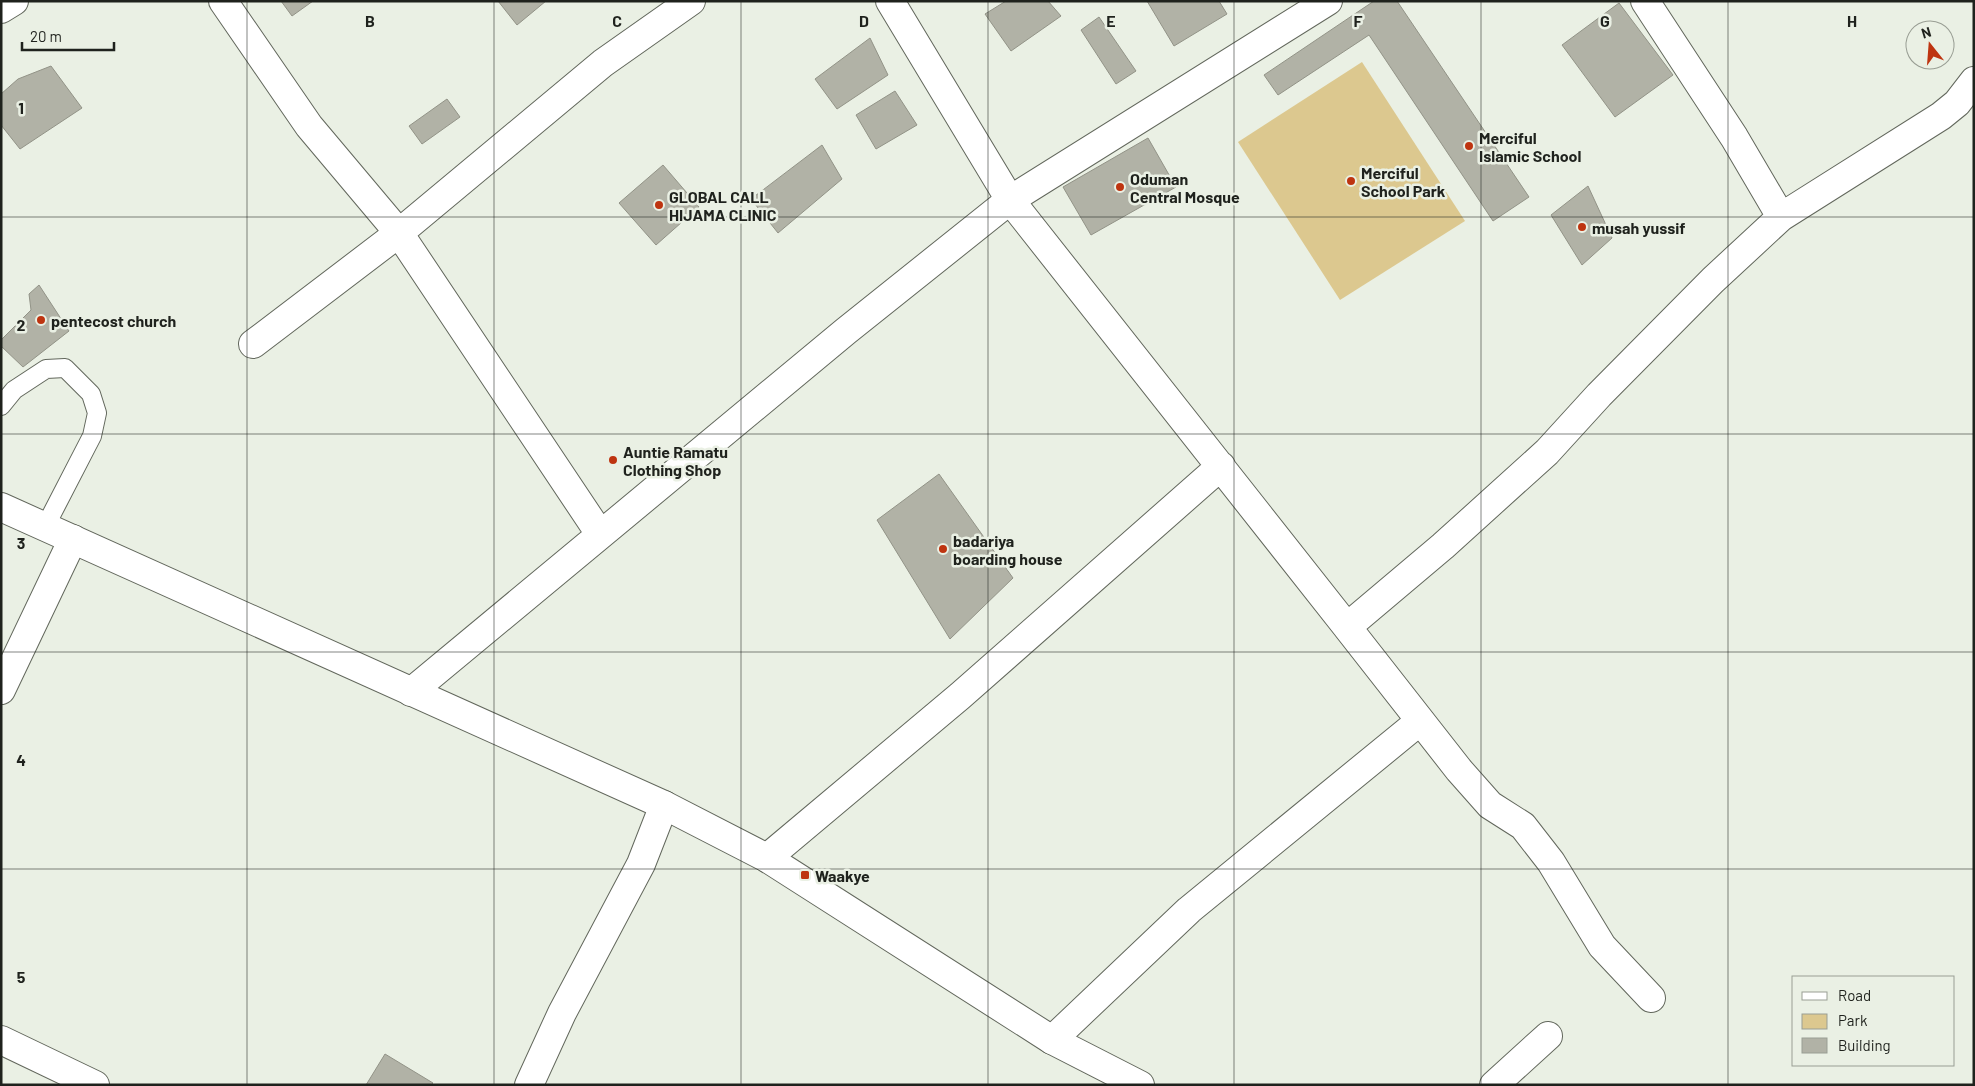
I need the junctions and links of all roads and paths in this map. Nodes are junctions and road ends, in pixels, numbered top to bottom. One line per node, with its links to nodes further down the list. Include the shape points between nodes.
1 (14, 1): 7 (street)
2 (224, 1): 11 (street, via 309,126)
3 (691, 1): 11 (street, via 603,63)
4 (890, 1): 9 (street)
5 (1328, 1): 9 (street)
6 (1645, 1): 10 (street)
7 (1, 9)
8 (1974, 81): 10 (street, via 1941,116)
9 (1010, 200): 14 (street); 17 (street)
10 (1782, 217): 19 (street, via 1714,280 1547,452 1444,546)
11 (399, 233): 12 (street); 17 (street)
12 (253, 344)
13 (1, 406): 16 (lane, via 14,390 46,369 65,368 92,394 97,413 92,436)
14 (1221, 466): 19 (street); 24 (street, via 960,696)
15 (1, 507): 16 (street)
16 (45, 526): 18 (street)
17 (600, 534): 21 (street)
18 (73, 539): 20 (street); 21 (street)
19 (1347, 627): 22 (street)
20 (1, 690)
21 (411, 692): 23 (street)
22 (1420, 720): 25 (street, via 1490,805 1523,826 1551,862 1602,946); 28 (street, via 1189,910)
23 (664, 805): 24 (street); 30 (street, via 641,864 562,1013)
24 (767, 858): 28 (street)
25 (1651, 998)
26 (1548, 1036): 32 (street)
27 (1, 1040): 29 (street)
28 (1052, 1040): 31 (street)
29 (95, 1085)
30 (529, 1085)
31 (1140, 1085)
32 (1494, 1085)

